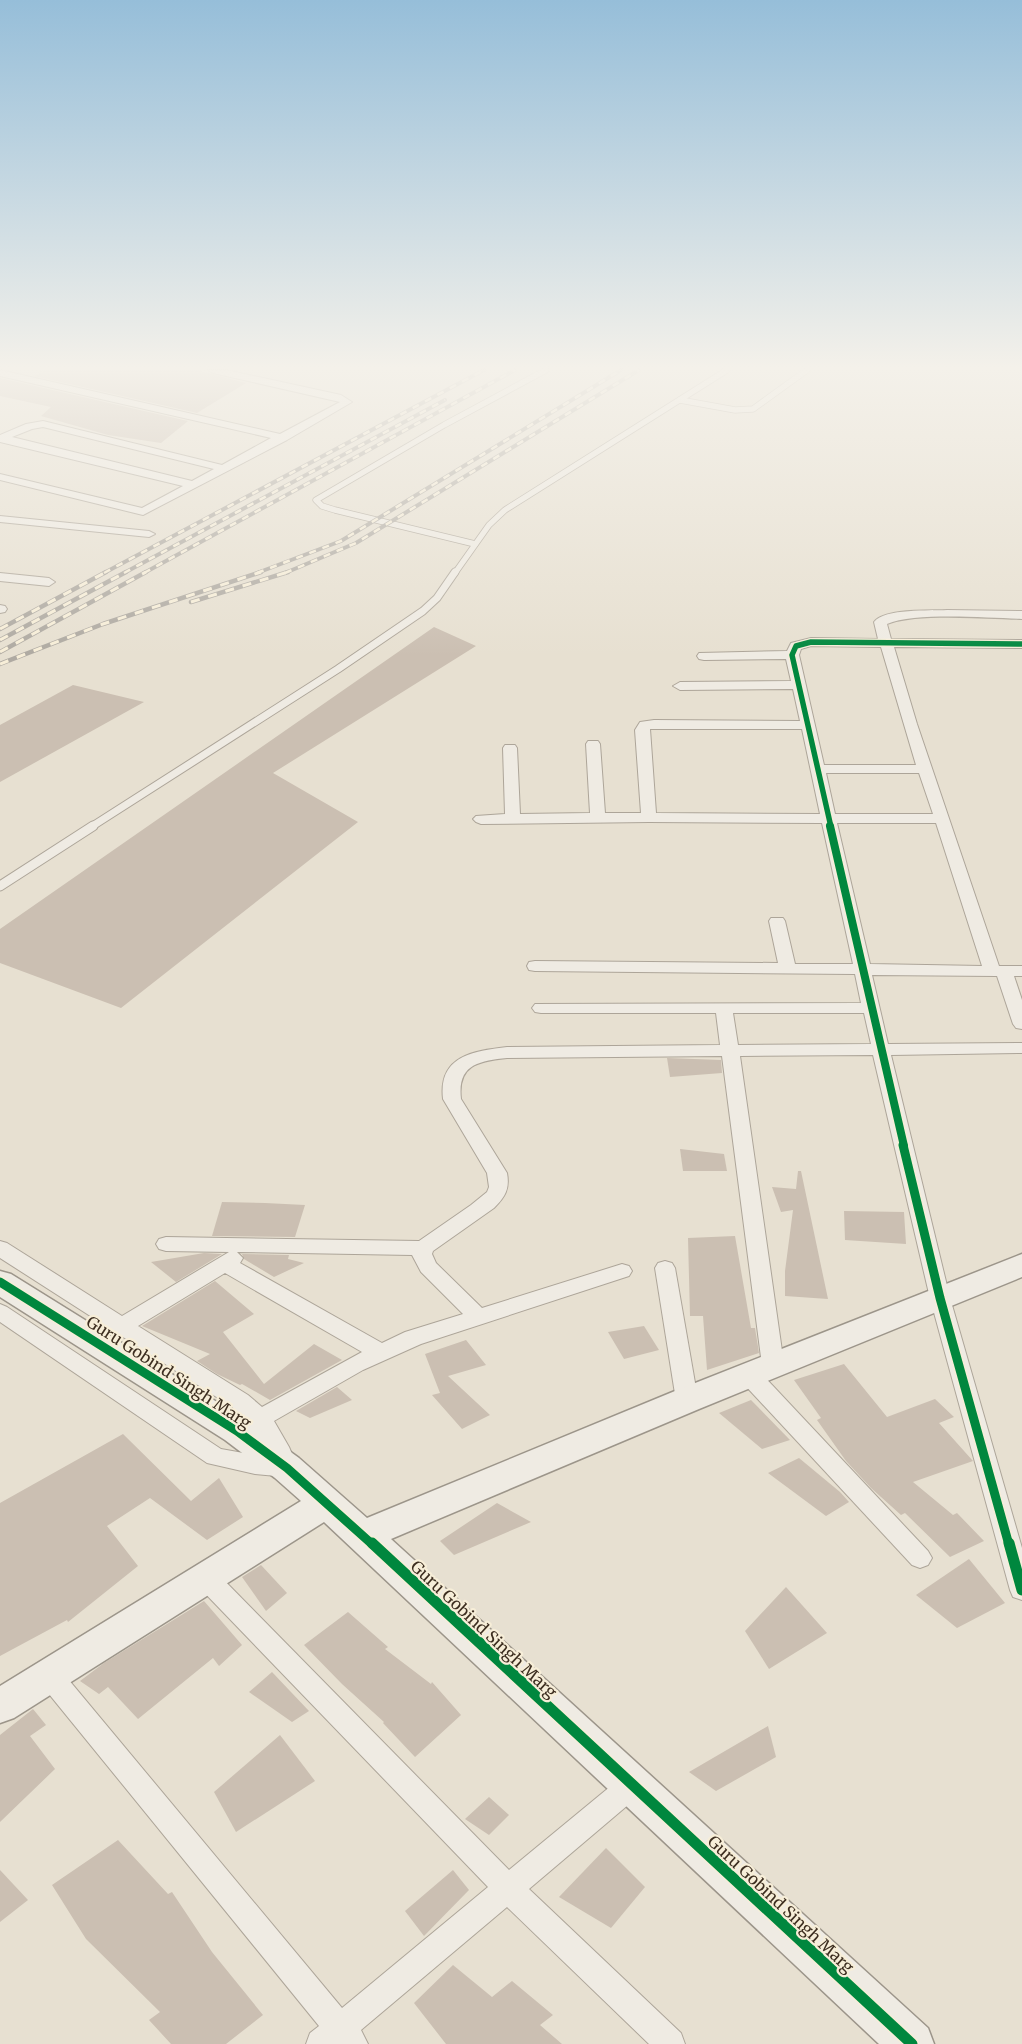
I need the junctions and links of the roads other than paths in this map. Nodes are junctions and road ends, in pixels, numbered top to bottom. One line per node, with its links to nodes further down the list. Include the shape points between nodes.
1 (111, 465): 8 (street)
2 (214, 465): 6 (street)
3 (230, 465): 6 (street)
4 (375, 465): 11 (lane, via 316,500 322,506 335,510)
5 (576, 465): 11 (lane, via 505,510 488,525)
6 (225, 468): 8 (street)
7 (0, 477): 8 (street, via 140,512)
8 (193, 485)
9 (0, 519): 10 (street)
10 (149, 534)
11 (475, 544): 32 (lane, via 437,598 423,611 338,670)
12 (0, 577): 13 (street)
13 (49, 582)
14 (1022, 615): 15 (street, via 891,617 880,622)
15 (885, 642): 16 (street); 17 (street, via 811,642 796,646); 25 (street)
16 (1022, 644)
17 (792, 655): 18 (street); 19 (street)
18 (704, 656)
19 (799, 685): 20 (street); 21 (street)
20 (680, 686)
21 (808, 725): 24 (street); 27 (street, via 644,725)
22 (592, 744): 26 (street)
23 (510, 748): 28 (street)
24 (818, 769): 25 (street); 29 (street)
25 (925, 769): 31 (street)
26 (598, 817): 27 (street); 28 (street)
27 (649, 817): 29 (street)
28 (513, 818): 30 (street)
29 (829, 818): 31 (street); 36 (street)
30 (481, 819)
31 (942, 819): 37 (street)
32 (0, 886)
33 (777, 921): 35 (street)
34 (535, 966): 35 (street)
35 (788, 970): 36 (street)
36 (864, 970): 37 (street); 41 (street)
37 (997, 970): 38 (street); 42 (street)
38 (1022, 971)
39 (541, 1008): 40 (street)
40 (724, 1008): 41 (street); 45 (street)
41 (871, 1008): 44 (street)
42 (1022, 1024)
43 (1022, 1048): 44 (street)
44 (880, 1049): 45 (street); 55 (street)
45 (730, 1050): 49 (street, via 502,1053 472,1058 464,1063 451,1078 449,1088 452,1099 497,1172 497,1193); 60 (street)
46 (166, 1244): 47 (street)
47 (251, 1246): 49 (street); 50 (street)
48 (0, 1248): 58 (street)
49 (424, 1248): 57 (street, via 422,1254 428,1267)
50 (224, 1263): 58 (street); 59 (street)
51 (1022, 1265): 55 (street)
52 (665, 1268): 61 (street)
53 (622, 1271): 57 (street)
54 (0, 1282): 62 (street, Guru Gobind Singh Marg)
55 (940, 1298): 60 (street); 68 (street)
56 (0, 1312): 63 (street, via 215,1457 255,1466)
57 (478, 1317): 59 (street)
58 (122, 1326): 62 (street, via 240,1401)
59 (380, 1352): 62 (street)
60 (761, 1370): 61 (street); 66 (street)
61 (686, 1400): 65 (street)
62 (249, 1425): 63 (street, Guru Gobind Singh Marg)
63 (287, 1468): 64 (street, Guru Gobind Singh Marg)
64 (327, 1502): 65 (street, Guru Gobind Singh Marg); 67 (street)
65 (362, 1535): 71 (street, Guru Gobind Singh Marg)
66 (920, 1558)
67 (205, 1577): 69 (street); 72 (street)
68 (1022, 1590)
69 (49, 1675): 70 (street); 73 (street)
70 (0, 1706)
71 (632, 1785): 72 (street); 75 (street, Guru Gobind Singh Marg)
72 (508, 1888): 73 (street); 74 (street)
73 (338, 2039)
74 (670, 2044)
75 (912, 2044)

